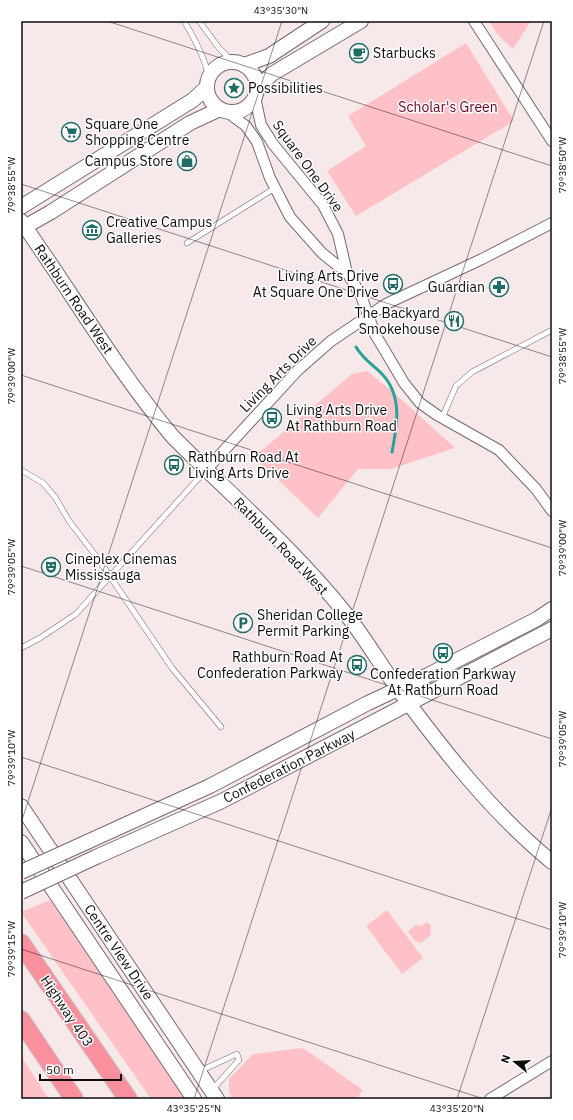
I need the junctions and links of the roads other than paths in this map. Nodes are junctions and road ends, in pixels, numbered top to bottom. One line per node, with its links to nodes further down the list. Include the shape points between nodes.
1 (184, 21): 7 (lane, via 196,40 206,64)
2 (199, 21): 6 (lane, via 219,48)
3 (322, 21): 6 (street, via 269,56)
4 (361, 21): 8 (street, via 272,74)
5 (474, 21): 10 (street)
6 (239, 64): 7 (street, via 218,66); 8 (street, via 251,71 255,79)
7 (208, 82): 9 (street, via 211,100); 12 (street, via 193,100)
8 (256, 92): 9 (street, via 243,109 236,112); 16 (street, Square One Drive, via 261,126 285,161 323,205 338,234)
9 (224, 110): 11 (street, Square One Drive, via 246,126 257,142); 14 (street, via 190,123)
10 (552, 141)
11 (275, 188): 15 (lane); 16 (street, Square One Drive, via 287,214 322,254)
12 (21, 207)
13 (552, 223): 17 (street, Living Arts Drive, via 386,304)
14 (22, 226): 21 (street, Rathburn Road West, via 135,389 173,437)
15 (187, 243)
16 (347, 273): 17 (street, Square One Drive, via 360,294)
17 (368, 316): 19 (street, Square One Drive, via 375,334 404,383 420,403); 21 (street, Living Arts Drive, via 331,341 297,371)
18 (552, 330): 19 (lane, via 472,372 456,386)
19 (442, 418): 22 (street, Square One Drive, via 499,450)
20 (21, 470): 23 (lane, via 34,476 50,490 69,521)
21 (206, 470): 23 (lane); 27 (street, Rathburn Road West, via 317,580 346,615)
22 (550, 504)
23 (110, 576): 26 (lane, via 76,614); 29 (lane, via 172,668)
24 (552, 609): 27 (street, Confederation Parkway)
25 (552, 629): 28 (street, Confederation Parkway)
26 (21, 648)
27 (398, 689): 28 (street, Rathburn Road West); 33 (street, Confederation Parkway, bridge, via 210,786)
28 (410, 704): 32 (street, Rathburn Road West, via 474,787 527,842); 34 (street, Confederation Parkway, bridge, via 222,801)
29 (221, 727)
30 (21, 806): 38 (street, Centre View Drive)
31 (21, 842): 42 (street, Centre View Drive)
32 (552, 862)
33 (21, 872)
34 (21, 892)
35 (21, 943): 41 (highway, Highway 403)
36 (21, 1020): 40 (highway)
37 (552, 1061): 43 (street)
38 (199, 1071): 39 (street, Centre View Drive); 39 (lane, via 237,1054 239,1056 239,1060)
39 (214, 1095)
40 (74, 1099)
41 (128, 1099)
42 (194, 1099)
43 (490, 1099)

